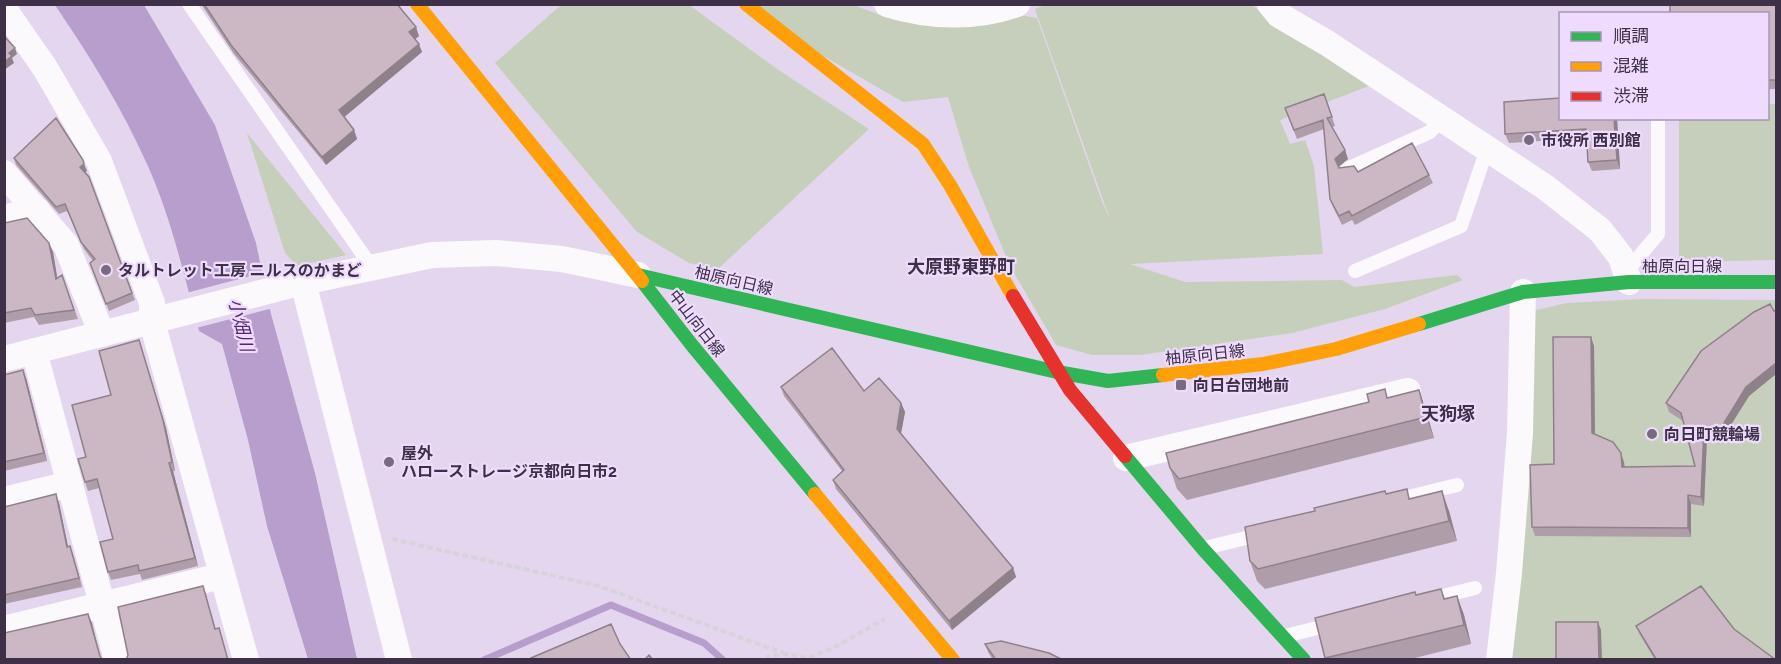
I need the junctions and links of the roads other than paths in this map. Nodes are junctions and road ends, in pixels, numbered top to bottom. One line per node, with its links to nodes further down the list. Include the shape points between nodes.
1 (189, 4): 15 (lane)
2 (417, 4): 17 (main road, 中山向日線)
3 (746, 4): 26 (main road, via 923,144)
4 (887, 4): 5 (street, via 928,14 966,15)
5 (1017, 4)
6 (1270, 4): 8 (street, via 1279,15)
7 (4, 9): 22 (street, via 45,68 99,161)
8 (1441, 119): 10 (street); 11 (lane, via 1430,132)
9 (1658, 120): 18 (lane, via 1658,234)
10 (1487, 149): 16 (lane, via 1461,226); 18 (street, via 1600,230 1620,256)
11 (1347, 170)
12 (4, 173): 13 (street)
13 (37, 210): 14 (street); 23 (street, via 66,245)
14 (4, 218)
15 (373, 269): 17 (street, via 432,255 496,254 562,259); 20 (street)
16 (1355, 271)
17 (639, 275): 26 (main road, 柚原向日線); 45 (main road, 中山向日線)
18 (1628, 277): 19 (main road, 柚原向日線); 21 (main road, 柚原向日線)
19 (1776, 282)
20 (297, 284): 22 (street); 44 (street)
21 (1523, 292): 26 (main road, 柚原向日線, via 1336,349 1263,364 1107,381); 47 (street, via 1520,433)
22 (161, 319): 23 (street); 35 (street)
23 (102, 334): 24 (street)
24 (34, 351): 25 (street); 29 (street)
25 (4, 359)
26 (1057, 372): 28 (main road)
27 (1408, 391): 28 (street)
28 (1126, 458): 34 (main road)
29 (70, 484): 31 (street); 37 (street)
30 (1457, 485): 32 (lane)
31 (4, 500)
32 (1376, 505)
33 (1272, 531): 34 (lane)
34 (1203, 549): 41 (main road)
35 (222, 576): 37 (street); 43 (street)
36 (1475, 588): 38 (lane)
37 (102, 605): 40 (street); 42 (street)
38 (1408, 605)
39 (1351, 619): 41 (lane)
40 (4, 629)
41 (1284, 636): 46 (main road)
42 (117, 660)
43 (246, 660)
44 (399, 660)
45 (953, 660)
46 (1304, 660)
47 (1499, 660)

